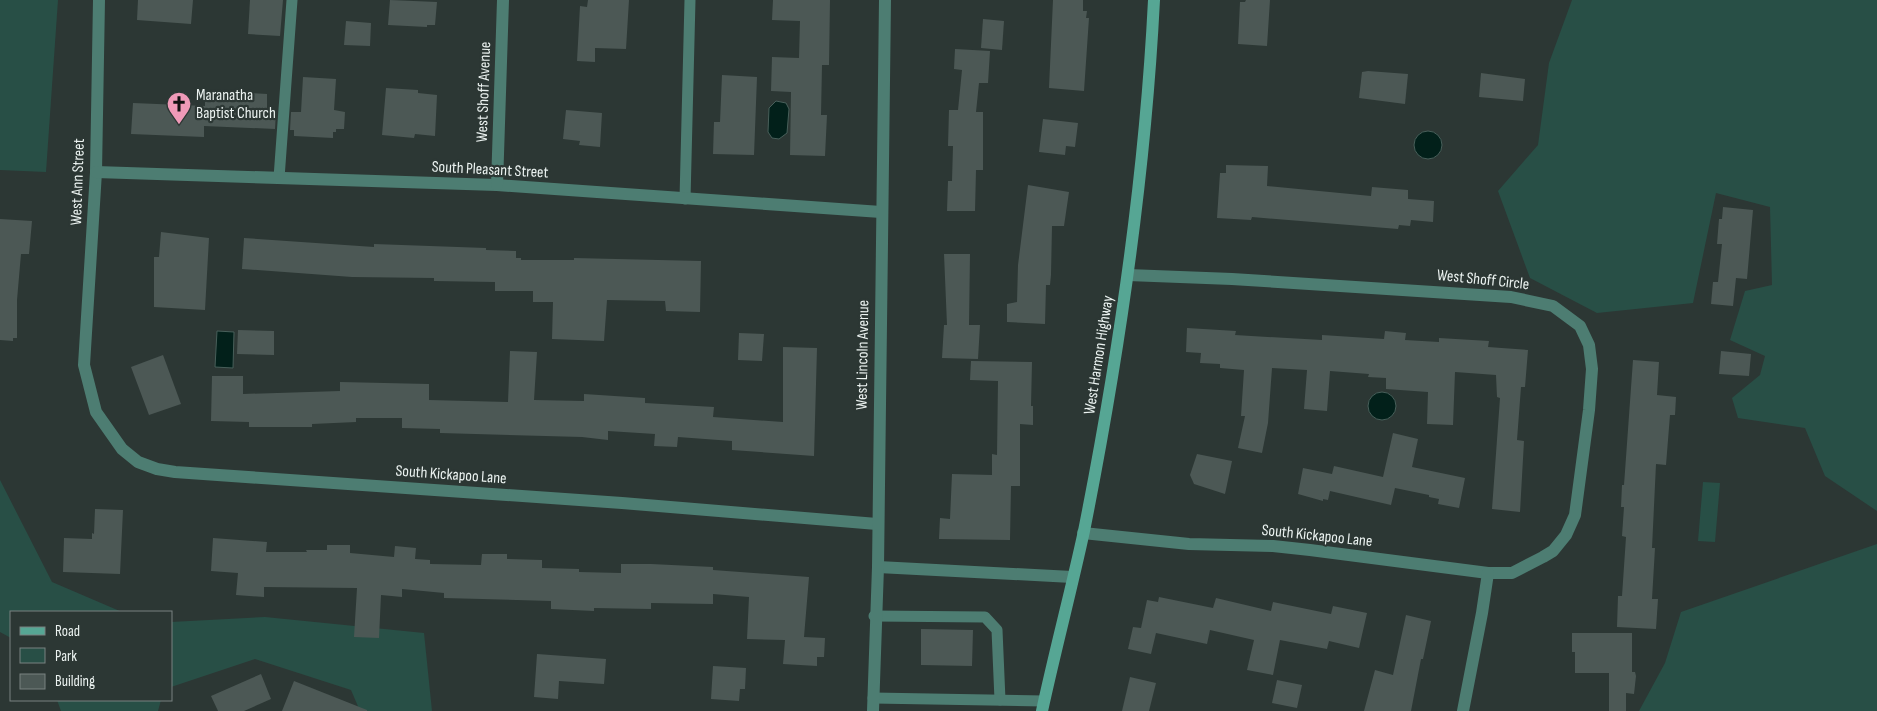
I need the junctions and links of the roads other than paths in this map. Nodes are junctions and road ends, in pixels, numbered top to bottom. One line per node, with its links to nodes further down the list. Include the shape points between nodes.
1 (99, 0): 7 (street, West Ann Street)
2 (292, 0): 8 (lane)
3 (503, 0): 9 (street, West Shoff Avenue)
4 (690, 0): 10 (lane)
5 (886, 0): 11 (street, West Lincoln Avenue)
6 (1154, 0): 12 (main road, West Harmon Highway, via 1145,135)
7 (96, 172): 8 (street, South Pleasant Street); 13 (street, West Ann Street)
8 (280, 178): 9 (street, South Pleasant Street)
9 (498, 185): 10 (street, South Pleasant Street)
10 (685, 199): 11 (street, South Pleasant Street)
11 (881, 212): 14 (street, West Lincoln Avenue)
12 (1128, 276): 15 (main road, West Harmon Highway); 16 (street, West Shoff Circle, via 1251,280 1511,297 1553,306 1580,326 1590,345 1592,369 1575,515 1566,535)
13 (84, 365): 14 (street, South Kickapoo Lane, via 96,412 122,449 138,462 157,469)
14 (877, 524): 17 (street, West Lincoln Avenue)
15 (1083, 532): 18 (street, South Kickapoo Lane, via 1189,544 1292,548); 19 (main road, West Harmon Highway)
16 (1543, 558): 18 (street, South Kickapoo Lane, via 1512,573)
17 (878, 567): 19 (street); 20 (street, West Lincoln Avenue)
18 (1488, 573): 24 (street)
19 (1072, 578): 23 (main road, West Harmon Highway)
20 (874, 616): 21 (lane, via 985,617 998,630); 22 (street, West Lincoln Avenue)
21 (1000, 700): 22 (lane); 23 (lane)
22 (873, 704)
23 (1043, 706)
24 (1462, 711)

